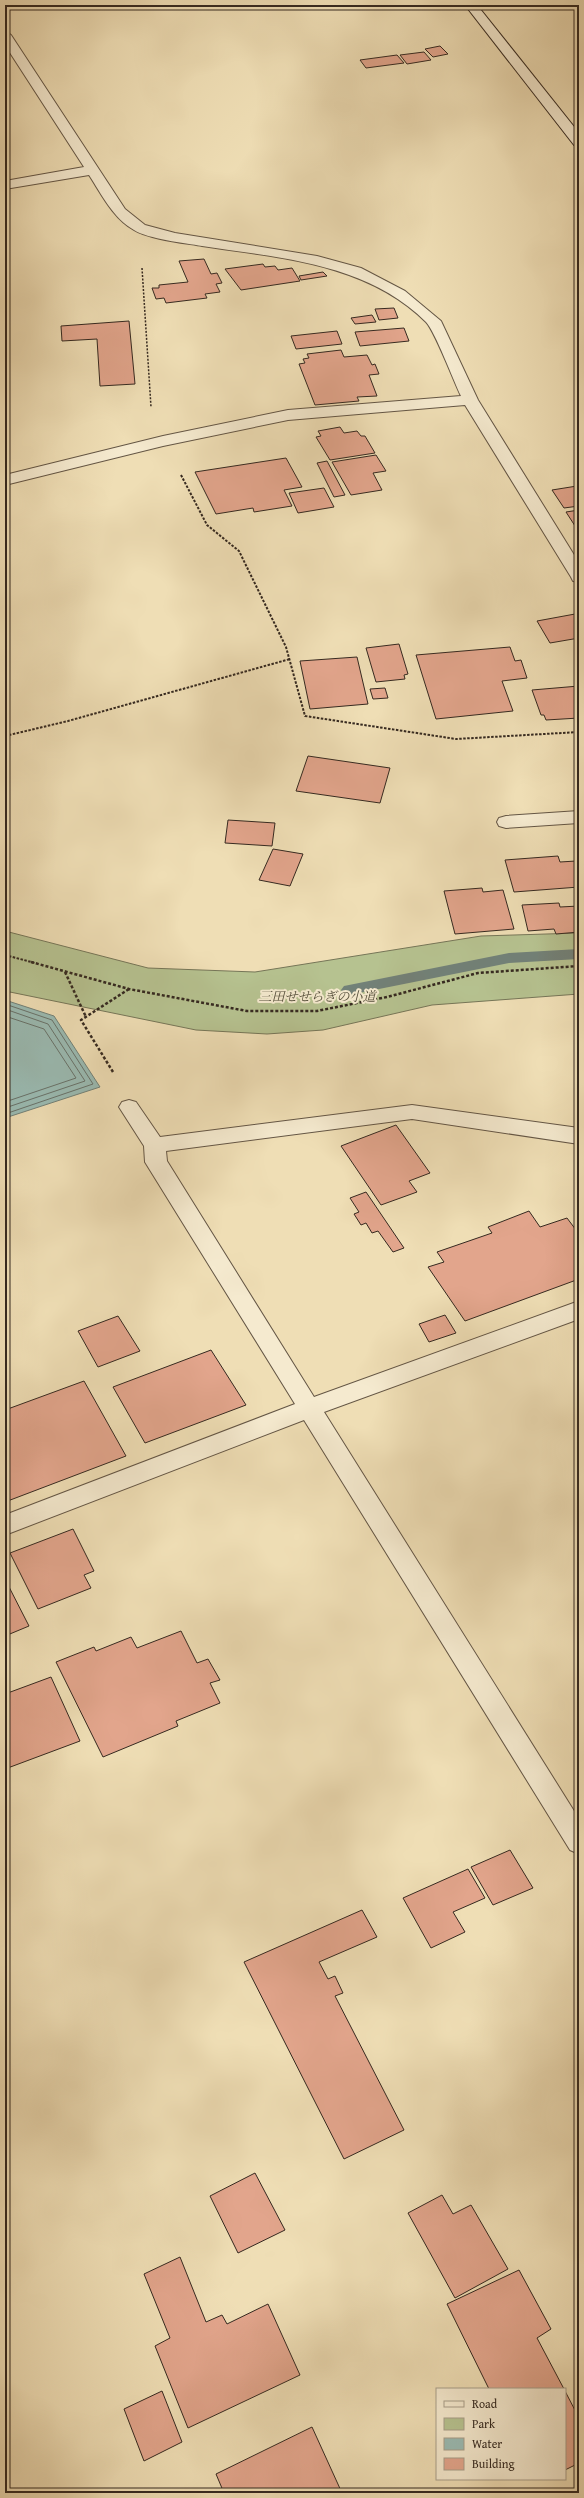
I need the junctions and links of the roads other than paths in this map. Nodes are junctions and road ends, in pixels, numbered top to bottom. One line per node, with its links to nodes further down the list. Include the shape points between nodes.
1 (471, 5): 3 (street)
2 (5, 35): 4 (street)
3 (579, 142)
4 (93, 170): 5 (street); 6 (street, via 120,212 140,228 175,237 317,260 356,272 400,294 434,321)
5 (5, 185)
6 (470, 400): 7 (street, via 288,415 163,440); 8 (street)
7 (5, 480)
8 (579, 577)
9 (579, 817): 10 (street)
10 (506, 822)
11 (129, 1107): 13 (street)
12 (579, 1136): 13 (street, via 412,1112)
13 (155, 1145): 15 (street, via 156,1162)
14 (579, 1310): 15 (street)
15 (310, 1408): 16 (street); 17 (street)
16 (5, 1525)
17 (579, 1842)

